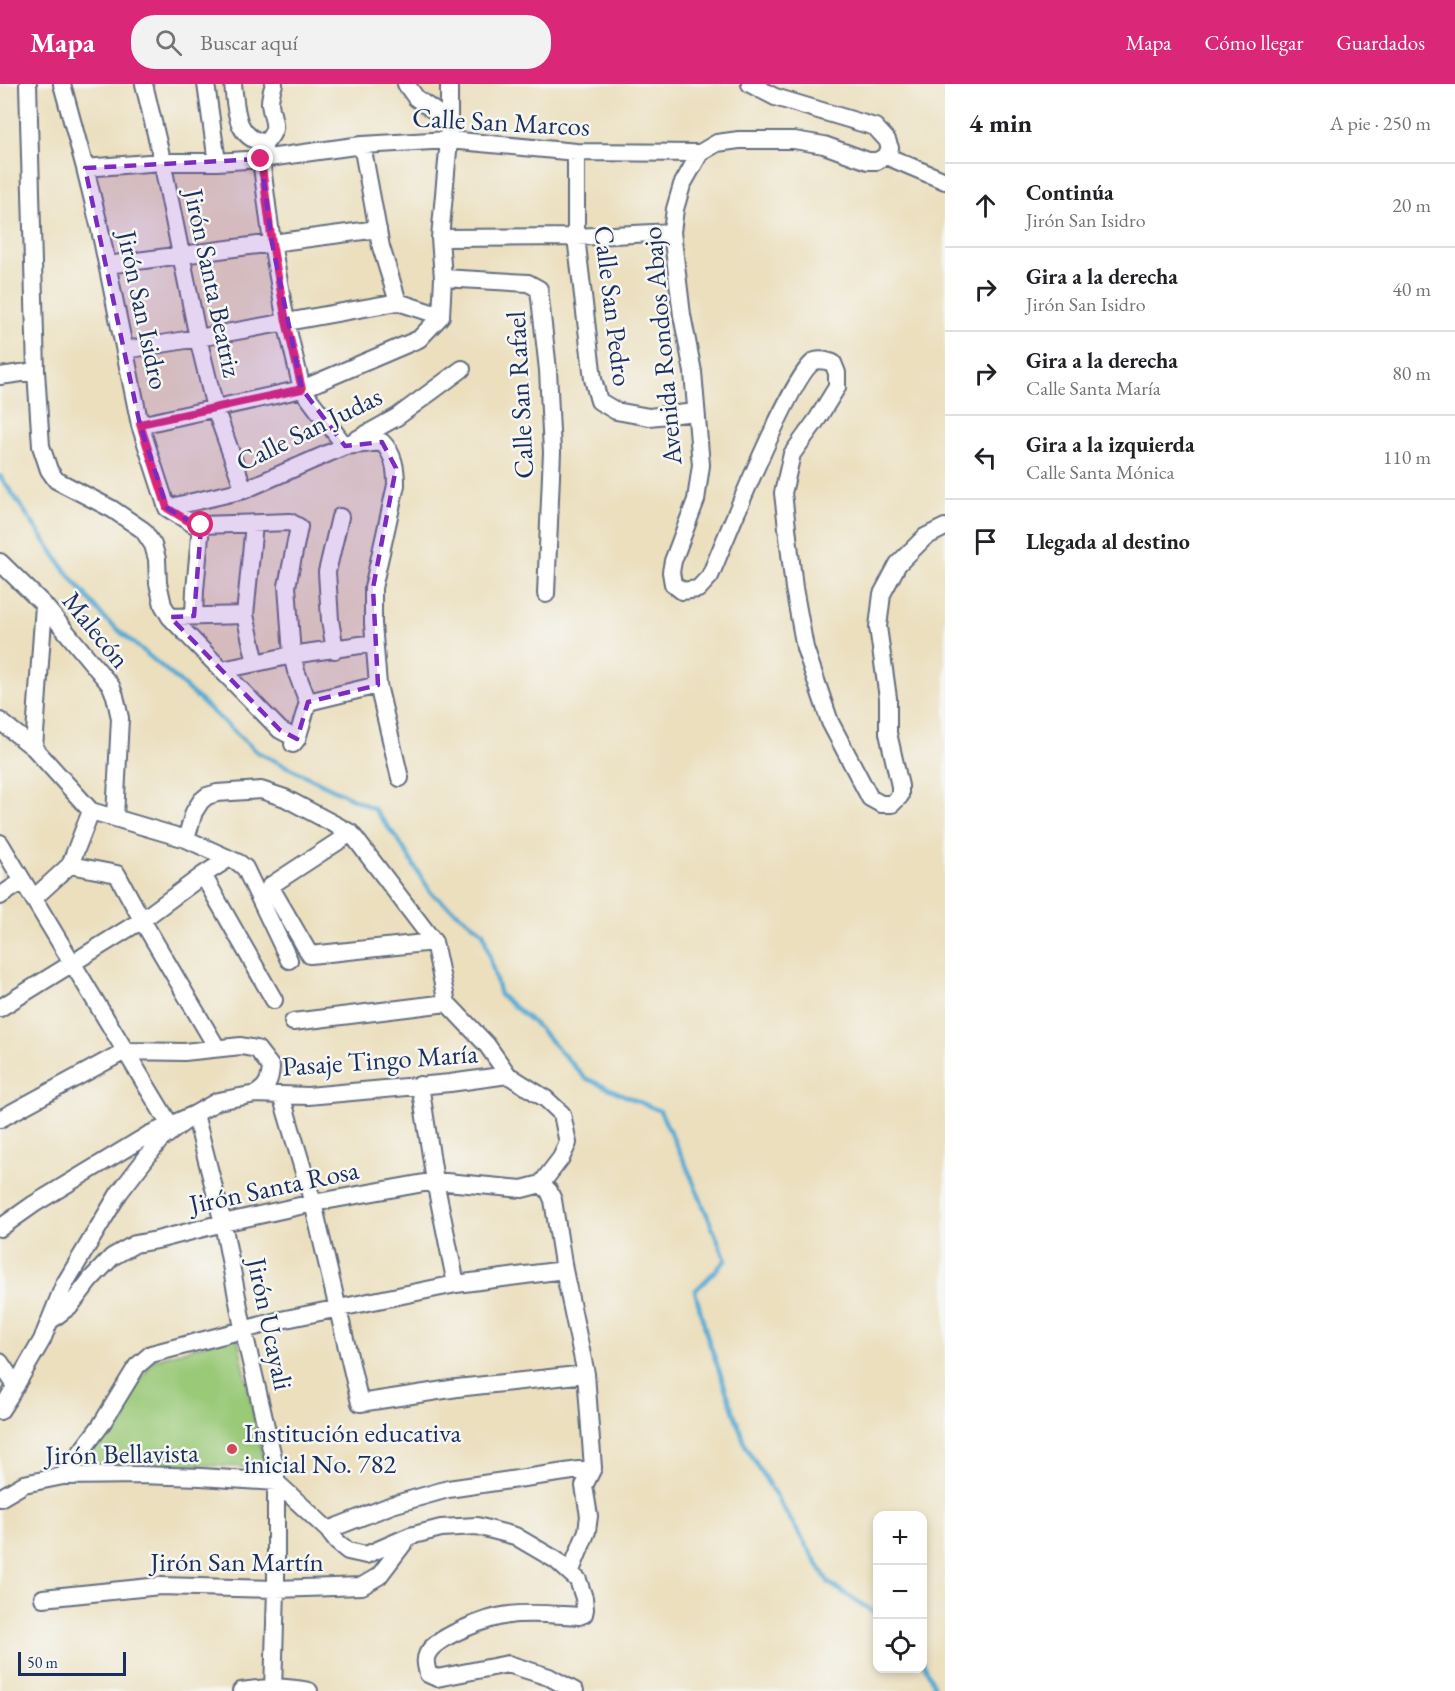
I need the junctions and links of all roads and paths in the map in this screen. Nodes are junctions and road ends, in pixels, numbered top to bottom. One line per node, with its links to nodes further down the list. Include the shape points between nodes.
1 (28, 84): 35 (street)
2 (62, 84): 19 (street, Jirón San Isidro)
3 (144, 84): 17 (street, Jirón Santa Beatriz)
4 (206, 84): 18 (street)
5 (233, 84): 13 (street, via 240,126)
6 (274, 84): 13 (street, via 270,101 274,133)
7 (406, 84): 10 (street, via 416,98)
8 (449, 84): 10 (street)
9 (750, 84): 16 (street, via 775,97 875,127 887,140 890,148)
10 (449, 121): 11 (street)
11 (449, 140): 12 (street, Calle San Marcos); 14 (street, Calle San Marcos); 24 (street)
12 (362, 145): 13 (street, Calle San Marcos); 21 (street)
13 (263, 151): 18 (street, Calle San Marcos); 25 (street)
14 (576, 152): 15 (street, Calle San Marcos); 23 (street, Calle San Pedro)
15 (700, 153): 16 (street, via 717,143 794,140 824,145 868,161); 22 (street, Avenida Rondos Abajo, via 682,185)
16 (886, 156): 20 (street)
17 (161, 162): 18 (street, Calle San Marcos); 19 (street, Calle San Marcos); 26 (street, Jirón Santa Beatriz)
18 (217, 162)
19 (86, 168): 27 (street, Jirón San Isidro)
20 (945, 181)
21 (378, 229): 25 (street); 29 (street)
22 (672, 232): 23 (street); 39 (street, Avenida Rondos Abajo)
23 (576, 237): 24 (street); 39 (street, Calle San Pedro, via 598,401 615,411 649,417)
24 (440, 238): 28 (street)
25 (272, 243): 26 (street); 31 (street)
26 (180, 255): 27 (street); 32 (street, Jirón Santa Beatriz)
27 (108, 265): 33 (street, Jirón San Isidro)
28 (443, 278): 30 (street); 49 (street, Calle San Rafael, via 528,284 539,289 552,452)
29 (398, 302): 30 (street); 31 (street)
30 (441, 316): 37 (street, via 419,339)
31 (286, 321): 32 (street); 37 (street)
32 (198, 338): 33 (street); 38 (street, Jirón Santa Beatriz)
33 (125, 350): 40 (street, Jirón San Isidro)
34 (462, 369): 41 (street, Calle San Judas, via 397,417)
35 (36, 371): 36 (street); 53 (street, via 41,446 49,470 56,480 143,530 153,545 158,584)
36 (0, 376)
37 (302, 389): 38 (street); 41 (street)
38 (215, 408): 40 (street); 42 (street, Jirón Santa Beatriz)
39 (696, 412): 47 (street, Avenida Rondos Abajo, via 700,476 696,500 671,572 673,584 682,591 698,589 710,576 776,424 806,369 814,362 833,363 837,387 792,454 783,493 805,648 830,722 870,798 881,804 892,804 900,796 888,733 888,698 878,627 882,594 898,564 925,537)
40 (140, 424): 43 (street, Jirón San Isidro)
41 (345, 446): 42 (street, Calle San Judas); 54 (street, via 382,442 396,468 396,485 373,588)
42 (244, 490): 43 (street, Calle San Judas)
43 (167, 508): 46 (street)
44 (340, 517): 55 (street, via 327,572)
45 (254, 524): 46 (street); 51 (street); 56 (street, via 290,522 299,527 287,586)
46 (201, 525): 52 (street)
47 (945, 527)
48 (0, 562): 50 (street, Malecón)
49 (546, 594)
50 (44, 605): 62 (street); 65 (street, Malecón, via 115,696 120,718)
51 (245, 615): 52 (street); 57 (street)
52 (194, 616): 53 (street)
53 (170, 617): 58 (street)
54 (374, 643): 55 (street); 59 (street)
55 (335, 650): 56 (street)
56 (292, 655): 57 (street); 60 (street)
57 (256, 663): 58 (street)
58 (222, 670): 60 (street, via 295,742)
59 (378, 686): 60 (street); 63 (street)
60 (308, 702)
61 (0, 721): 62 (street)
62 (34, 748): 64 (street)
63 (400, 778)
64 (92, 811): 65 (street); 70 (street)
65 (116, 818): 67 (street)
66 (351, 833): 67 (street, via 285,798 261,790 207,796 194,812); 76 (street); 76 (street, via 270,886 310,955)
67 (186, 839): 69 (street)
68 (0, 843): 72 (street)
69 (228, 859): 71 (street); 77 (street, via 245,868)
70 (70, 865): 74 (street); 75 (street, via 117,874)
71 (203, 875): 75 (street); 79 (street)
72 (23, 881): 73 (street); 74 (street)
73 (0, 896)
74 (34, 898): 78 (street)
75 (142, 920): 78 (street); 83 (street)
76 (434, 942): 80 (street)
77 (289, 960)
78 (72, 963): 81 (street); 84 (street)
79 (274, 1000)
80 (447, 1003): 82 (street); 85 (street, via 487,1045)
81 (0, 1008)
82 (293, 1022)
83 (217, 1048): 84 (street); 87 (street, via 257,1049 265,1057 271,1067 270,1078 266,1088)
84 (126, 1051): 90 (street); 91 (street)
85 (508, 1075): 86 (street, Pasaje Tingo María); 93 (street, via 562,1114 568,1143)
86 (420, 1086): 88 (street, Pasaje Tingo María); 92 (street)
87 (256, 1094): 88 (street, Pasaje Tingo María); 89 (street, via 218,1101)
88 (281, 1095): 94 (street)
89 (195, 1114): 91 (street); 95 (street, Jirón Ucayali); 100 (street, via 159,1140 119,1192 64,1285)
90 (0, 1119)
91 (170, 1125): 96 (street)
92 (435, 1181): 93 (street, Jirón Santa Rosa, via 522,1189); 94 (street, Jirón Santa Rosa); 98 (street)
93 (541, 1184): 97 (street, via 553,1200)
94 (314, 1203): 95 (street, Jirón Santa Rosa); 99 (street)
95 (223, 1223): 100 (street, Jirón Santa Rosa, via 135,1244 112,1257 71,1305); 101 (street, Jirón Ucayali)
96 (0, 1228)
97 (564, 1270): 98 (street); 103 (street)
98 (456, 1284): 99 (street)
99 (338, 1309): 101 (street); 103 (street, via 360,1403)
100 (49, 1321): 104 (street)
101 (243, 1328): 107 (street, via 151,1354 137,1366 101,1425); 108 (street, Jirón Ucayali)
102 (0, 1362): 104 (street)
103 (586, 1374): 106 (street)
104 (16, 1386): 105 (street)
105 (0, 1411)
106 (593, 1468): 110 (street, via 448,1489); 112 (street, via 584,1486 589,1515 587,1531)
107 (63, 1476): 108 (street, Jirón Bellavista, via 201,1476); 109 (street, Jirón Bellavista, via 24,1484)
108 (276, 1482): 110 (street); 113 (street, Jirón Ucayali)
109 (0, 1498)
110 (328, 1530): 111 (street, via 348,1551 366,1555)
111 (410, 1536): 112 (street, via 441,1528 477,1526 514,1536 556,1560); 113 (street, Jirón San Martín, via 379,1576 362,1586)
112 (570, 1573): 115 (street, via 578,1580 584,1614 508,1615 466,1626 434,1645 427,1654)
113 (276, 1589): 114 (street, Jirón San Martín, via 160,1586); 116 (street, Jirón Ucayali)
114 (43, 1598)
115 (432, 1684): 119 (street, via 508,1664 549,1677)
116 (273, 1689): 117 (street); 118 (street)
117 (241, 1691)
118 (309, 1691)
119 (575, 1691)

